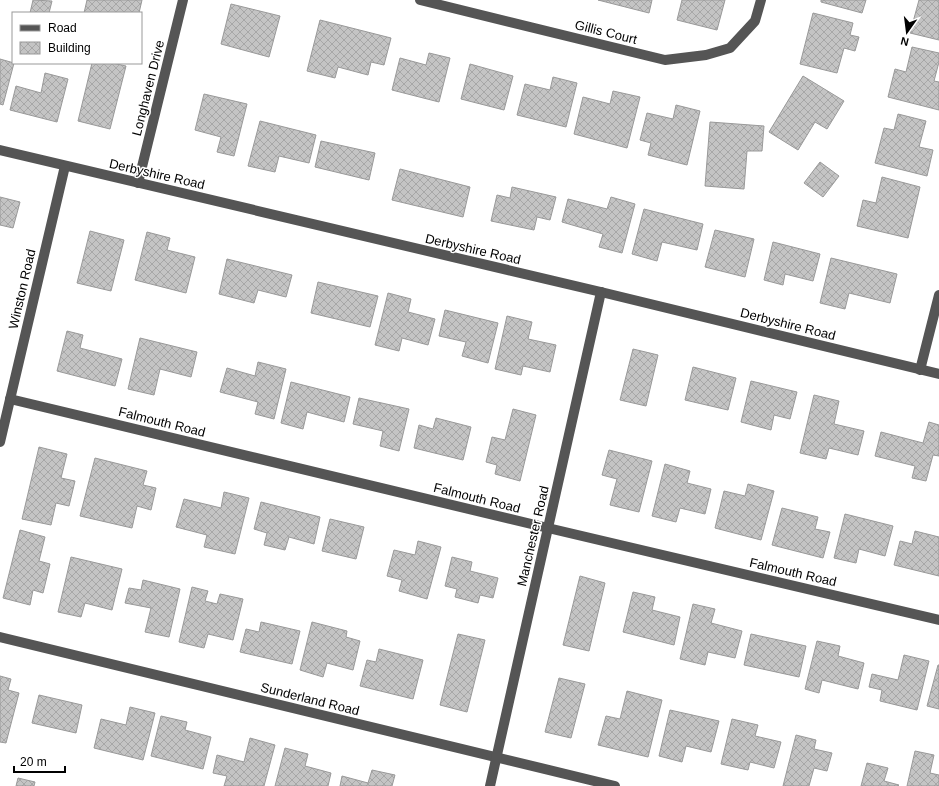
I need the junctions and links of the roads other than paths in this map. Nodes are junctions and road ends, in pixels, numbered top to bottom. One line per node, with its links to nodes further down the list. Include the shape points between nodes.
1 (183, 0): 6 (street, Longhaven Drive)
2 (420, 0): 3 (street, Gillis Court, via 665,60 706,55 730,48 755,21)
3 (761, 0)
4 (0, 150): 5 (street, Derbyshire Road)
5 (65, 166): 6 (street, Derbyshire Road); 11 (street, Winston Road)
6 (138, 183): 7 (street, Derbyshire Road)
7 (601, 292): 9 (street, Derbyshire Road); 13 (street, Manchester Road)
8 (939, 295): 9 (street)
9 (920, 370): 10 (street, Derbyshire Road)
10 (939, 374)
11 (10, 399): 12 (street, Winston Road); 13 (street, Falmouth Road)
12 (0, 442)
13 (548, 528): 14 (street, Falmouth Road); 16 (street, Manchester Road)
14 (939, 620)
15 (0, 637): 16 (street, Sunderland Road)
16 (497, 758): 17 (street, Manchester Road); 18 (street, Sunderland Road)
17 (490, 786)
18 (615, 786)

